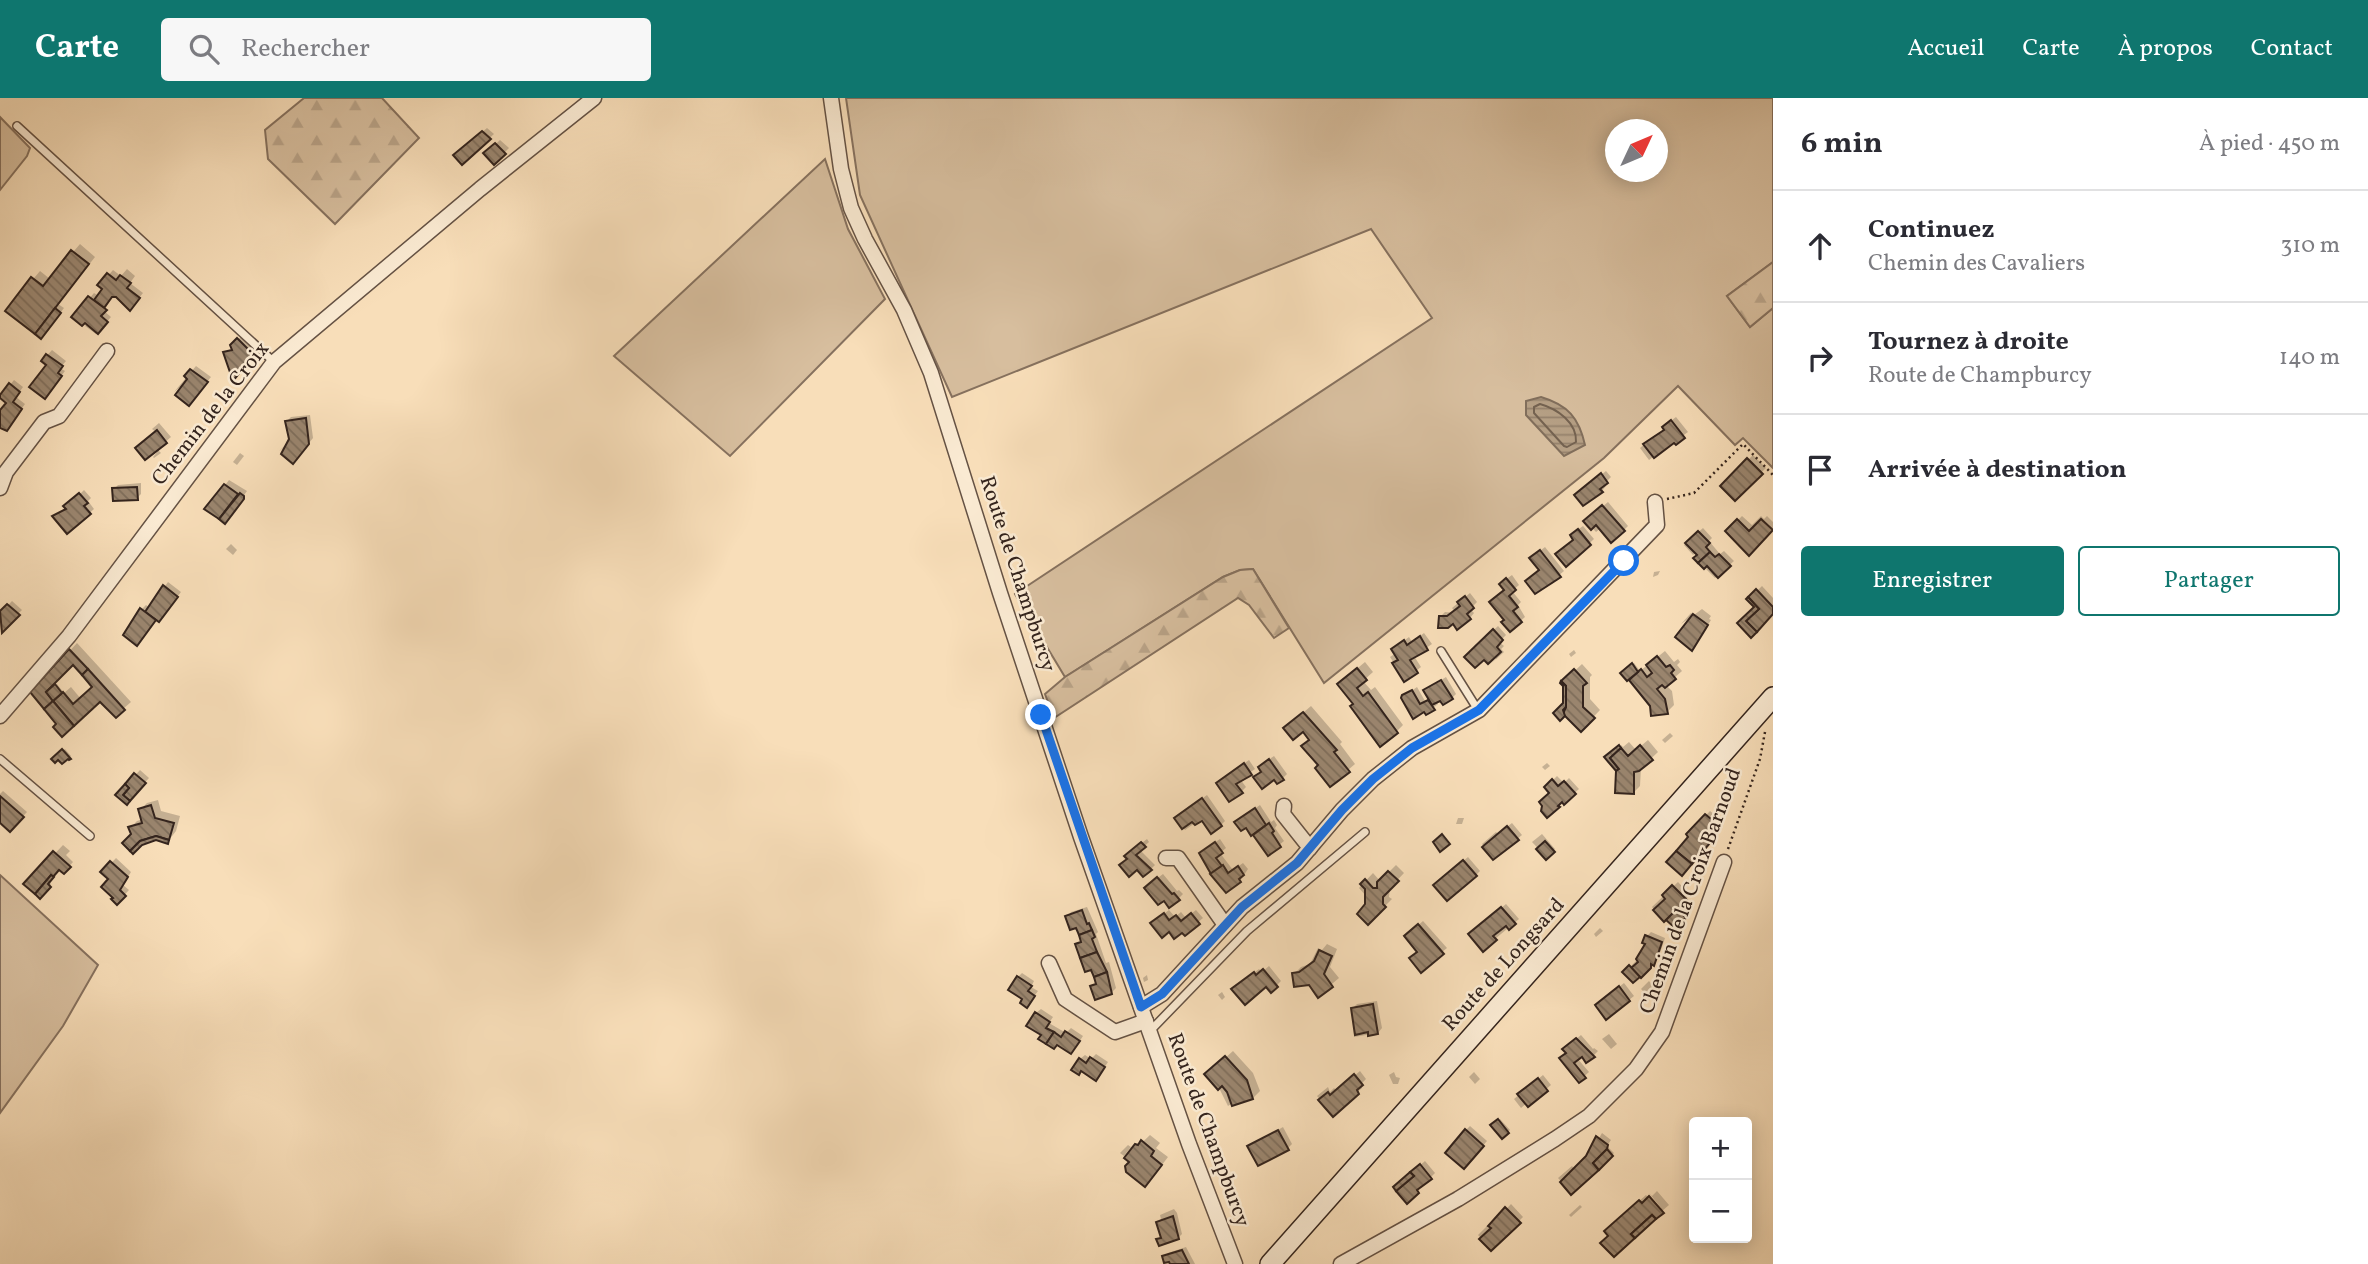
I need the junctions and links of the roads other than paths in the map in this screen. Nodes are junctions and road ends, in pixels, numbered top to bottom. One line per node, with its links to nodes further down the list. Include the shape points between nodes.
1 (594, 98): 5 (street, Chemin de la Croix)
2 (831, 98): 21 (street, Route de Champburcy, via 851,208 931,373)
3 (17, 126): 5 (lane)
4 (107, 351): 6 (street, via 58,416 36,432 6,472)
5 (274, 362): 11 (street, Chemin de la Croix, via 69,636)
6 (0, 488)
7 (1655, 502): 10 (street, via 1657,525)
8 (1441, 651): 10 (lane)
9 (1771, 699): 23 (main road, Route de Longsard)
10 (1479, 710): 16 (street, via 1412,748 1373,779)
11 (0, 716)
12 (0, 759): 15 (lane)
13 (1284, 806): 16 (street, via 1283,814)
14 (1365, 832): 21 (lane)
15 (90, 836)
16 (1310, 848): 19 (street)
17 (1166, 858): 19 (street, via 1178,858)
18 (1724, 862): 24 (street, Chemin de la Croix Barnoud, via 1662,1032 1636,1069 1589,1116 1555,1139)
19 (1226, 925): 21 (street, via 1162,994)
20 (1049, 963): 21 (street, via 1065,999 1115,1032)
21 (1145, 1020): 22 (street, Route de Champburcy)
22 (1235, 1264)
23 (1270, 1264)
24 (1341, 1264)

